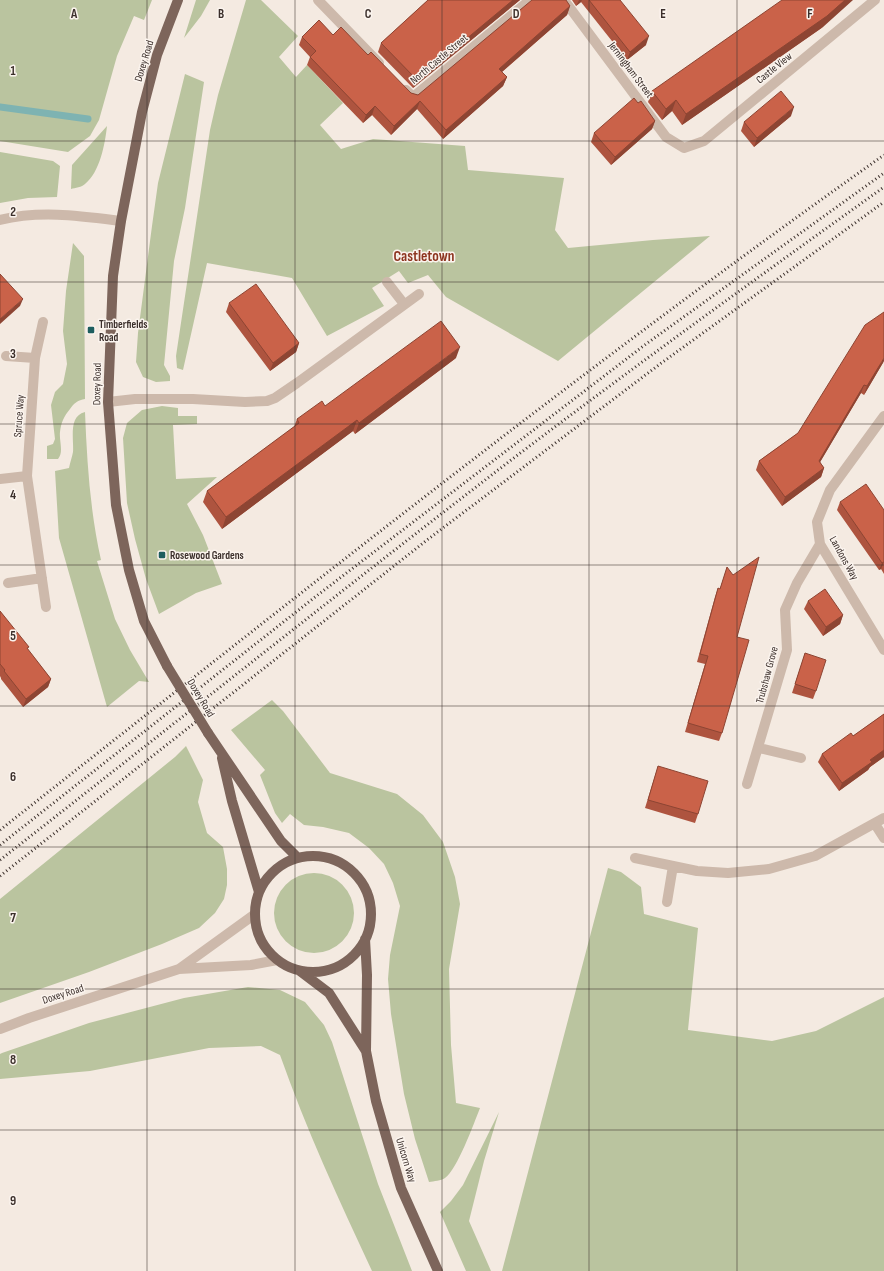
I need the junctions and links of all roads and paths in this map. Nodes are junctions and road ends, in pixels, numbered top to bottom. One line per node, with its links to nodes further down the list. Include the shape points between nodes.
1 (178, 0): 10 (main road, Doxey Road, via 157,55 142,112)
2 (318, 0): 6 (street)
3 (530, 0): 7 (street, North Castle Street, via 413,97)
4 (564, 0): 8 (street, Jerningham Street, via 666,137)
5 (875, 0): 8 (street, Castle View, via 704,141)
6 (385, 68)
7 (402, 85)
8 (684, 148)
9 (0, 220): 10 (street, via 64,214)
10 (121, 221): 17 (main road, Doxey Road, via 114,276)
11 (387, 282): 13 (street)
12 (419, 294): 13 (street)
13 (404, 304): 17 (street, via 297,383 267,401 135,398)
14 (43, 322): 16 (street, Spruce Way)
15 (6, 356): 16 (street)
16 (35, 358): 19 (street, Spruce Way)
17 (108, 402): 27 (main road, Doxey Road, bridge, via 116,505 129,570 144,621)
18 (884, 416): 21 (street, Landons Way, via 830,490 817,522)
19 (27, 476): 20 (street); 22 (street, Spruce Way)
20 (0, 479)
21 (820, 544): 25 (street, Landons Way); 26 (street, Trubshaw Grove, via 797,583 785,610 787,650)
22 (42, 578): 23 (street); 24 (street, Spruce Way)
23 (8, 583)
24 (46, 607)
25 (884, 650)
26 (759, 748): 28 (street); 29 (street, Trubshaw Grove)
27 (220, 752): 33 (main road, Doxey Road, via 281,842); 36 (main road, Doxey Road)
28 (801, 758)
29 (747, 784)
30 (884, 818): 31 (street)
31 (875, 824): 32 (street); 35 (street, via 815,856 769,869 728,873)
32 (884, 838)
33 (298, 858): 36 (main road, via 275,870); 39 (main road, via 317,856 335,860 351,870 363,885 370,902 370,921)
34 (635, 858): 35 (street)
35 (673, 866): 37 (street)
36 (259, 892): 38 (main road)
37 (667, 902)
38 (255, 914): 40 (main road, via 257,932 265,948); 41 (street, Doxey Road)
39 (365, 939): 42 (main road, via 354,956 338,967 319,972); 44 (main road, Unicorn Way)
40 (277, 960): 41 (street, Doxey Road, via 251,965); 42 (main road)
41 (180, 969): 43 (street, Doxey Road)
42 (300, 971): 44 (main road, Unicorn Way, via 329,994)
43 (0, 1029)
44 (366, 1051): 45 (main road, Unicorn Way, via 376,1101 401,1188)
45 (438, 1271)

